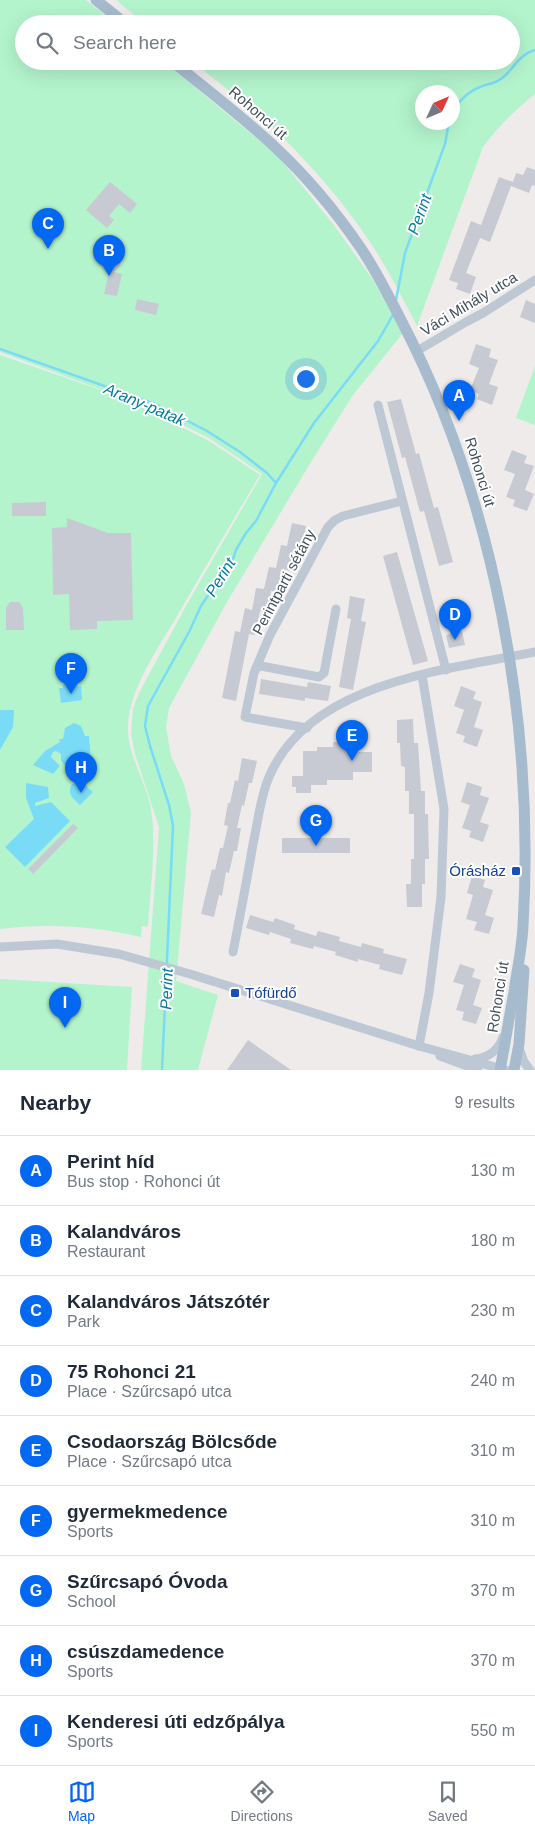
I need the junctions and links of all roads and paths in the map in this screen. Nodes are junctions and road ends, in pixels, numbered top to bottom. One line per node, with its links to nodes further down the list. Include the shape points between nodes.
1 (96, 0): 2 (main road)
2 (115, 15)
3 (183, 70): 5 (main road, Rohonci út, via 283,156 335,214 380,280)
4 (535, 280): 5 (street, Váci Mihály utca)
5 (417, 352): 10 (main road, Rohonci út, via 456,443 470,487)
6 (378, 405): 7 (street)
7 (402, 501): 11 (street, Perintparti sétány, via 342,516 328,527 270,635); 12 (street)
8 (336, 609): 11 (street, via 324,673 319,677 261,666)
9 (535, 652): 10 (street)
10 (510, 657): 12 (street); 15 (main road, Rohonci út, via 523,787 526,858)
11 (256, 668): 14 (street, Perintparti sétány, via 245,717)
12 (446, 670): 13 (street)
13 (422, 675): 14 (street, via 352,698); 20 (street, via 444,809 441,897)
14 (307, 728): 17 (street, via 281,753 268,779)
15 (523, 929): 18 (main road, Rohonci út); 19 (main road, Rohonci út)
16 (0, 947): 20 (street, via 65,945 144,960)
17 (233, 952)
18 (513, 996): 21 (street, via 498,1047 487,1057); 23 (main road, Rohonci út)
19 (519, 1044): 26 (main road, Rohonci út); 27 (street)
20 (419, 1046): 21 (street); 22 (street)
21 (469, 1059): 23 (street)
22 (461, 1064): 24 (street); 25 (street)
23 (502, 1069)
24 (470, 1070)
25 (478, 1070)
26 (514, 1070)
27 (530, 1070)

